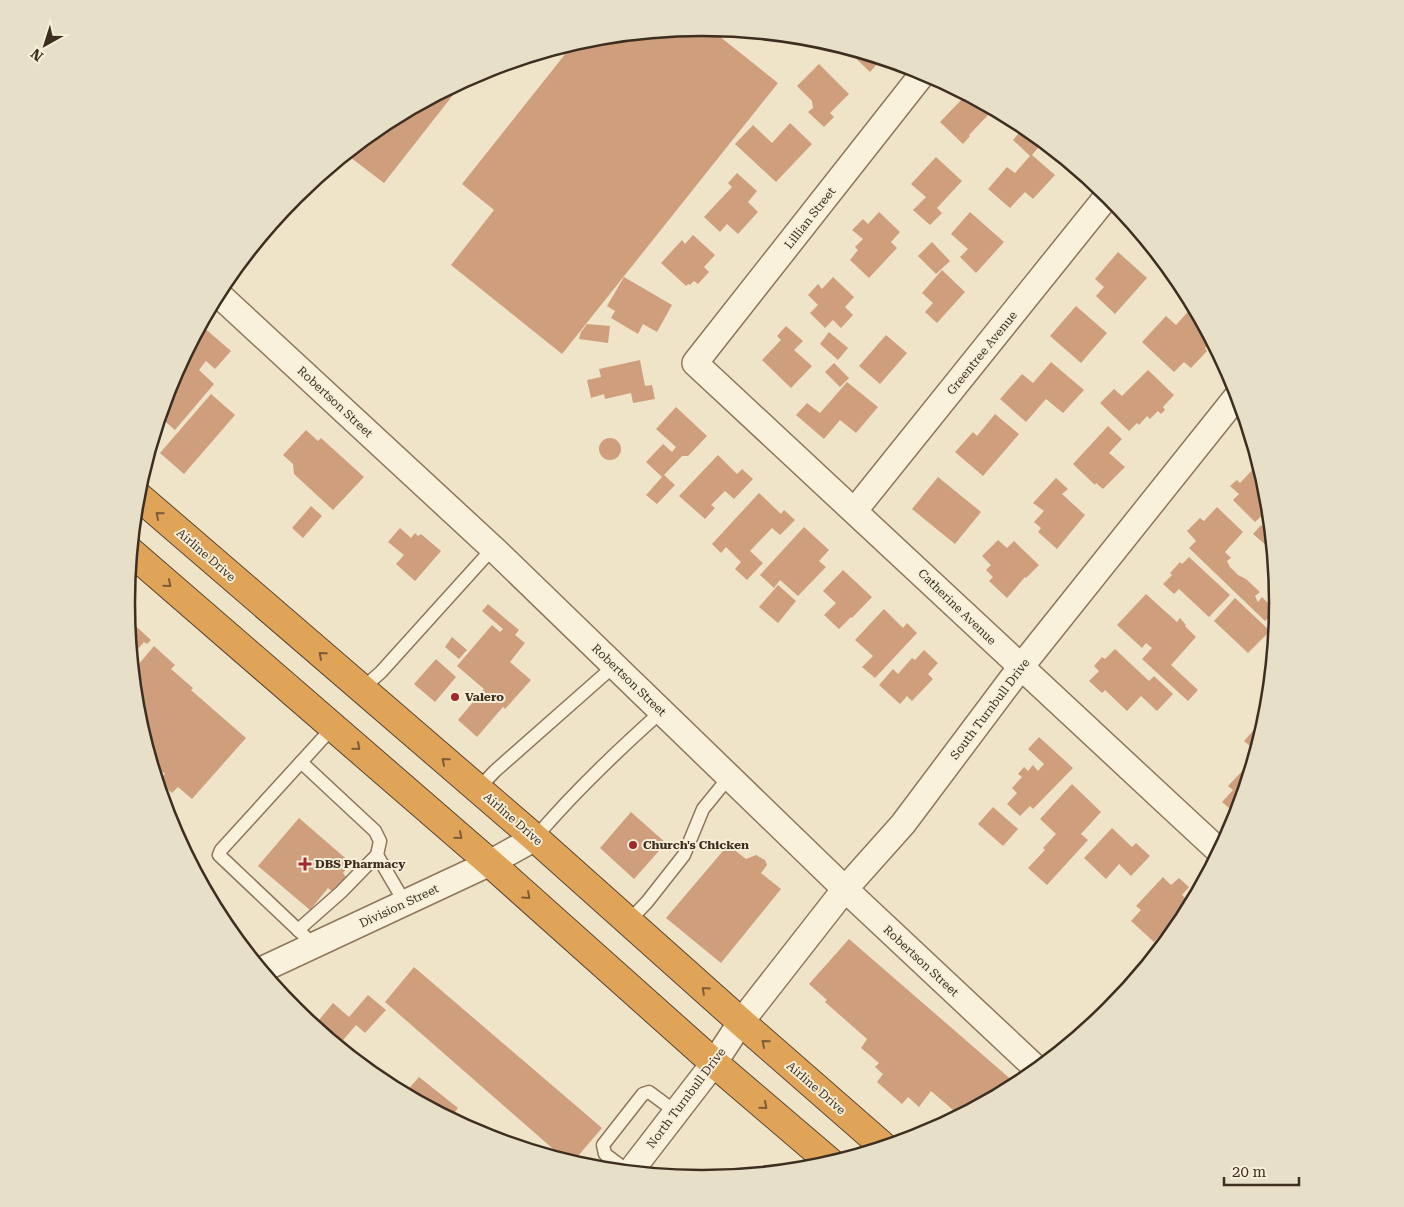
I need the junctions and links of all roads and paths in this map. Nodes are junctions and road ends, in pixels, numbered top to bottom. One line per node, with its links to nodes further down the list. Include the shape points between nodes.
1 (919, 79): 4 (street, Lillian Street)
2 (1103, 202): 7 (street, Greentree Avenue)
3 (223, 299): 8 (street, Robertson Street)
4 (695, 363): 7 (street, Catherine Avenue)
5 (1232, 402): 11 (street, South Turnbull Drive)
6 (145, 502): 12 (highway, Airline Drive, one-way to 6)
7 (855, 510): 11 (street, Catherine Avenue)
8 (493, 548): 10 (street, Robertson Street); 12 (lane)
9 (137, 557): 14 (highway, one-way to 14)
10 (614, 666): 13 (street, Robertson Street); 17 (lane)
11 (1020, 668): 19 (street, Catherine Avenue); 22 (street, South Turnbull Drive, via 903,824)
12 (362, 689): 17 (highway, Airline Drive, one-way to 12)
13 (662, 711): 16 (street, Robertson Street); 18 (lane, via 602,767)
14 (334, 727): 15 (lane); 21 (highway, one-way to 21)
15 (301, 762): 20 (lane, via 375,831 380,841); 25 (lane, via 219,855)
16 (729, 777): 22 (street, Robertson Street); 24 (lane, via 703,809 684,855)
17 (478, 789): 18 (highway, Airline Drive)
18 (535, 838): 21 (street, Division Street); 24 (highway, Airline Drive)
19 (1214, 847)
20 (377, 855): 23 (lane); 25 (lane, via 341,892)
21 (490, 863): 23 (street, Division Street); 28 (highway, one-way to 28)
22 (845, 889): 27 (street, South Turnbull Drive); 29 (street, Robertson Street)
23 (405, 903): 25 (street, Division Street)
24 (628, 922): 27 (highway, Airline Drive, one-way to 24)
25 (306, 937): 26 (street, Division Street)
26 (266, 966)
27 (741, 1022): 28 (street, North Turnbull Drive); 31 (highway, Airline Drive, one-way to 27)
28 (714, 1063): 30 (street, North Turnbull Drive); 32 (highway, one-way to 32)
29 (1032, 1064)
30 (676, 1112): 33 (lane, via 649,1092 643,1094 603,1145 605,1154); 34 (street, North Turnbull Drive)
31 (879, 1142)
32 (824, 1157)
33 (619, 1165)
34 (633, 1167)

